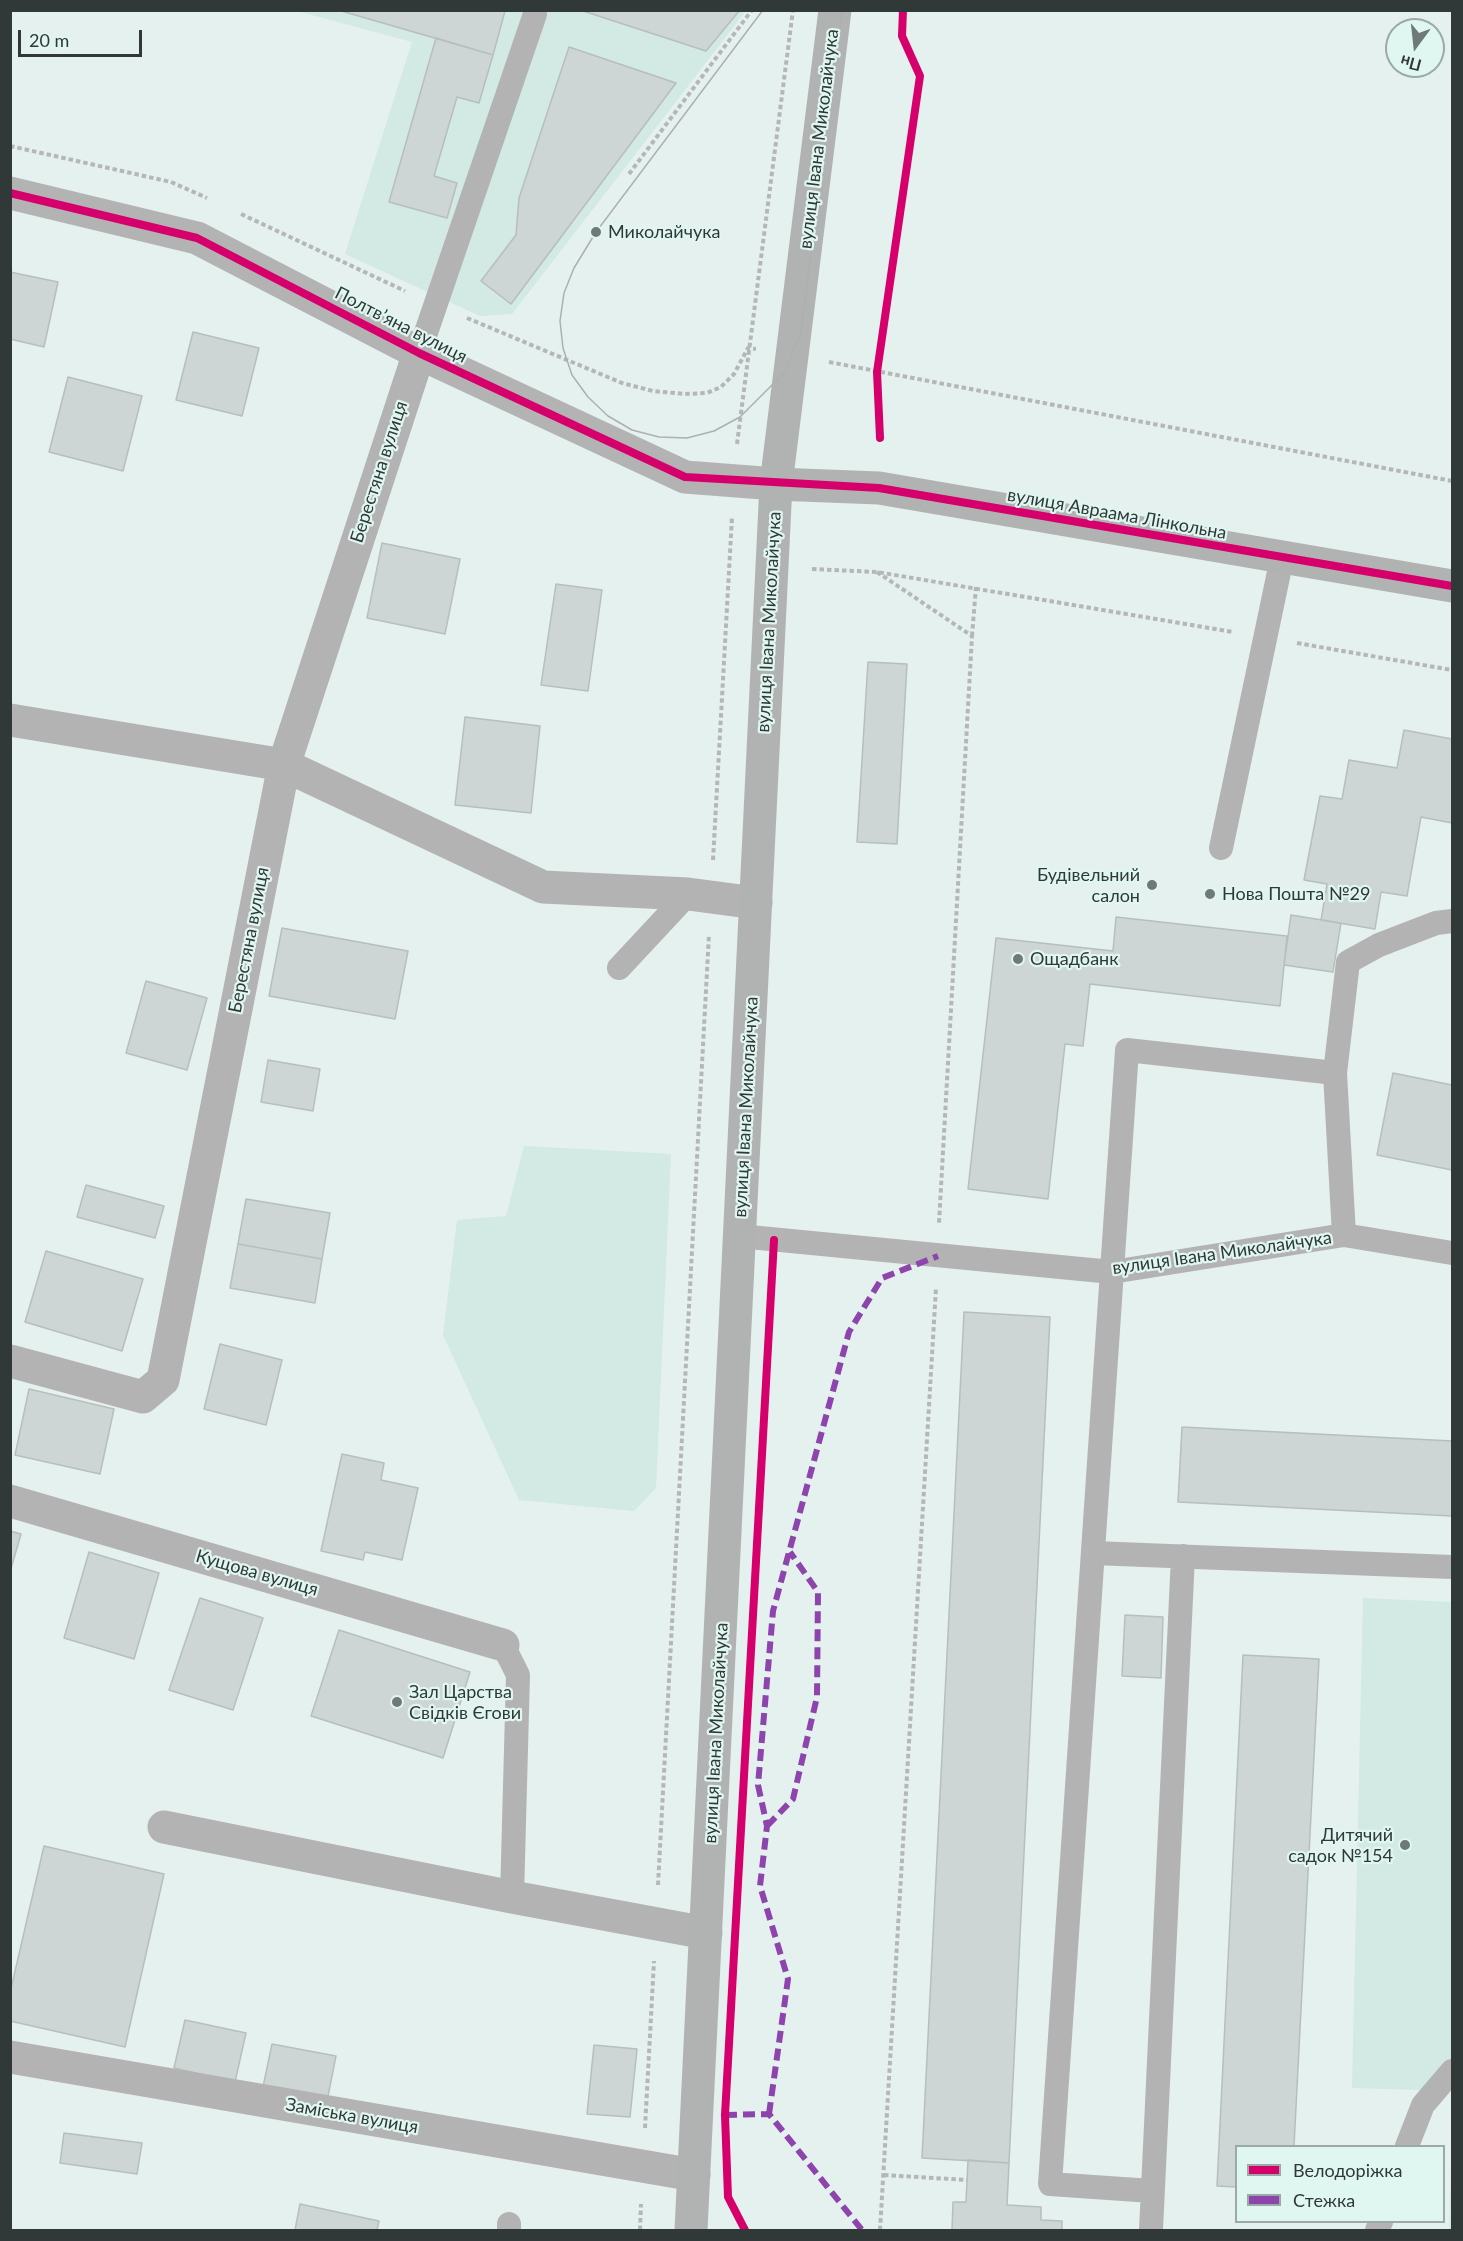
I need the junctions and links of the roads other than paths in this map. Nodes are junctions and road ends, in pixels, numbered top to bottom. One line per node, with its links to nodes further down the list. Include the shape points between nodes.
1 (835, 10): 5 (main road, вулиця Івана Миколайчука)
2 (536, 14): 4 (lane)
3 (10, 193): 4 (street, Полтвʼяна вулиця, via 197,238)
4 (419, 353): 5 (street, Полтвʼяна вулиця, via 685,477); 9 (street, Берестяна вулиця)
5 (776, 483): 6 (main road, вулиця Авраама Лінкольна, via 879,488); 12 (main road, вулиця Івана Миколайчука)
6 (1282, 558): 7 (main road, вулиця Авраама Лінкольна); 10 (lane)
7 (1452, 586)
8 (10, 720): 9 (street)
9 (284, 765): 11 (street, via 543,887); 20 (street, Берестяна вулиця, via 163,1380 143,1397)
10 (1221, 848)
11 (700, 895): 12 (street); 14 (lane)
12 (756, 903): 17 (main road, вулиця Івана Миколайчука)
13 (1452, 921): 15 (lane, via 1436,923 1379,945 1348,962)
14 (619, 968)
15 (1335, 1073): 16 (lane); 19 (lane, via 1127,1050)
16 (1344, 1235): 18 (lane, вулиця Івана Миколайчука); 19 (lane, вулиця Івана Миколайчука)
17 (739, 1236): 19 (lane, вулиця Івана Миколайчука); 28 (main road, вулиця Івана Миколайчука)
18 (1452, 1254)
19 (1112, 1272): 22 (lane)
20 (10, 1361)
21 (10, 1501): 25 (street, Кущова вулиця)
22 (1093, 1552): 23 (lane); 33 (lane, via 1050,2184)
23 (1183, 1556): 24 (lane); 33 (lane)
24 (1452, 1567)
25 (503, 1644): 27 (lane, via 518,1675)
26 (165, 1827): 27 (street)
27 (512, 1897): 28 (street)
28 (706, 1933): 32 (main road, вулиця Івана Миколайчука)
29 (10, 2058): 32 (street, Заміська вулиця)
30 (1452, 2071): 31 (lane, via 1423,2105)
31 (1407, 2145)
32 (694, 2175): 34 (main road, вулиця Івана Миколайчука)
33 (1152, 2191): 35 (lane)
34 (691, 2230)
35 (1151, 2230)

